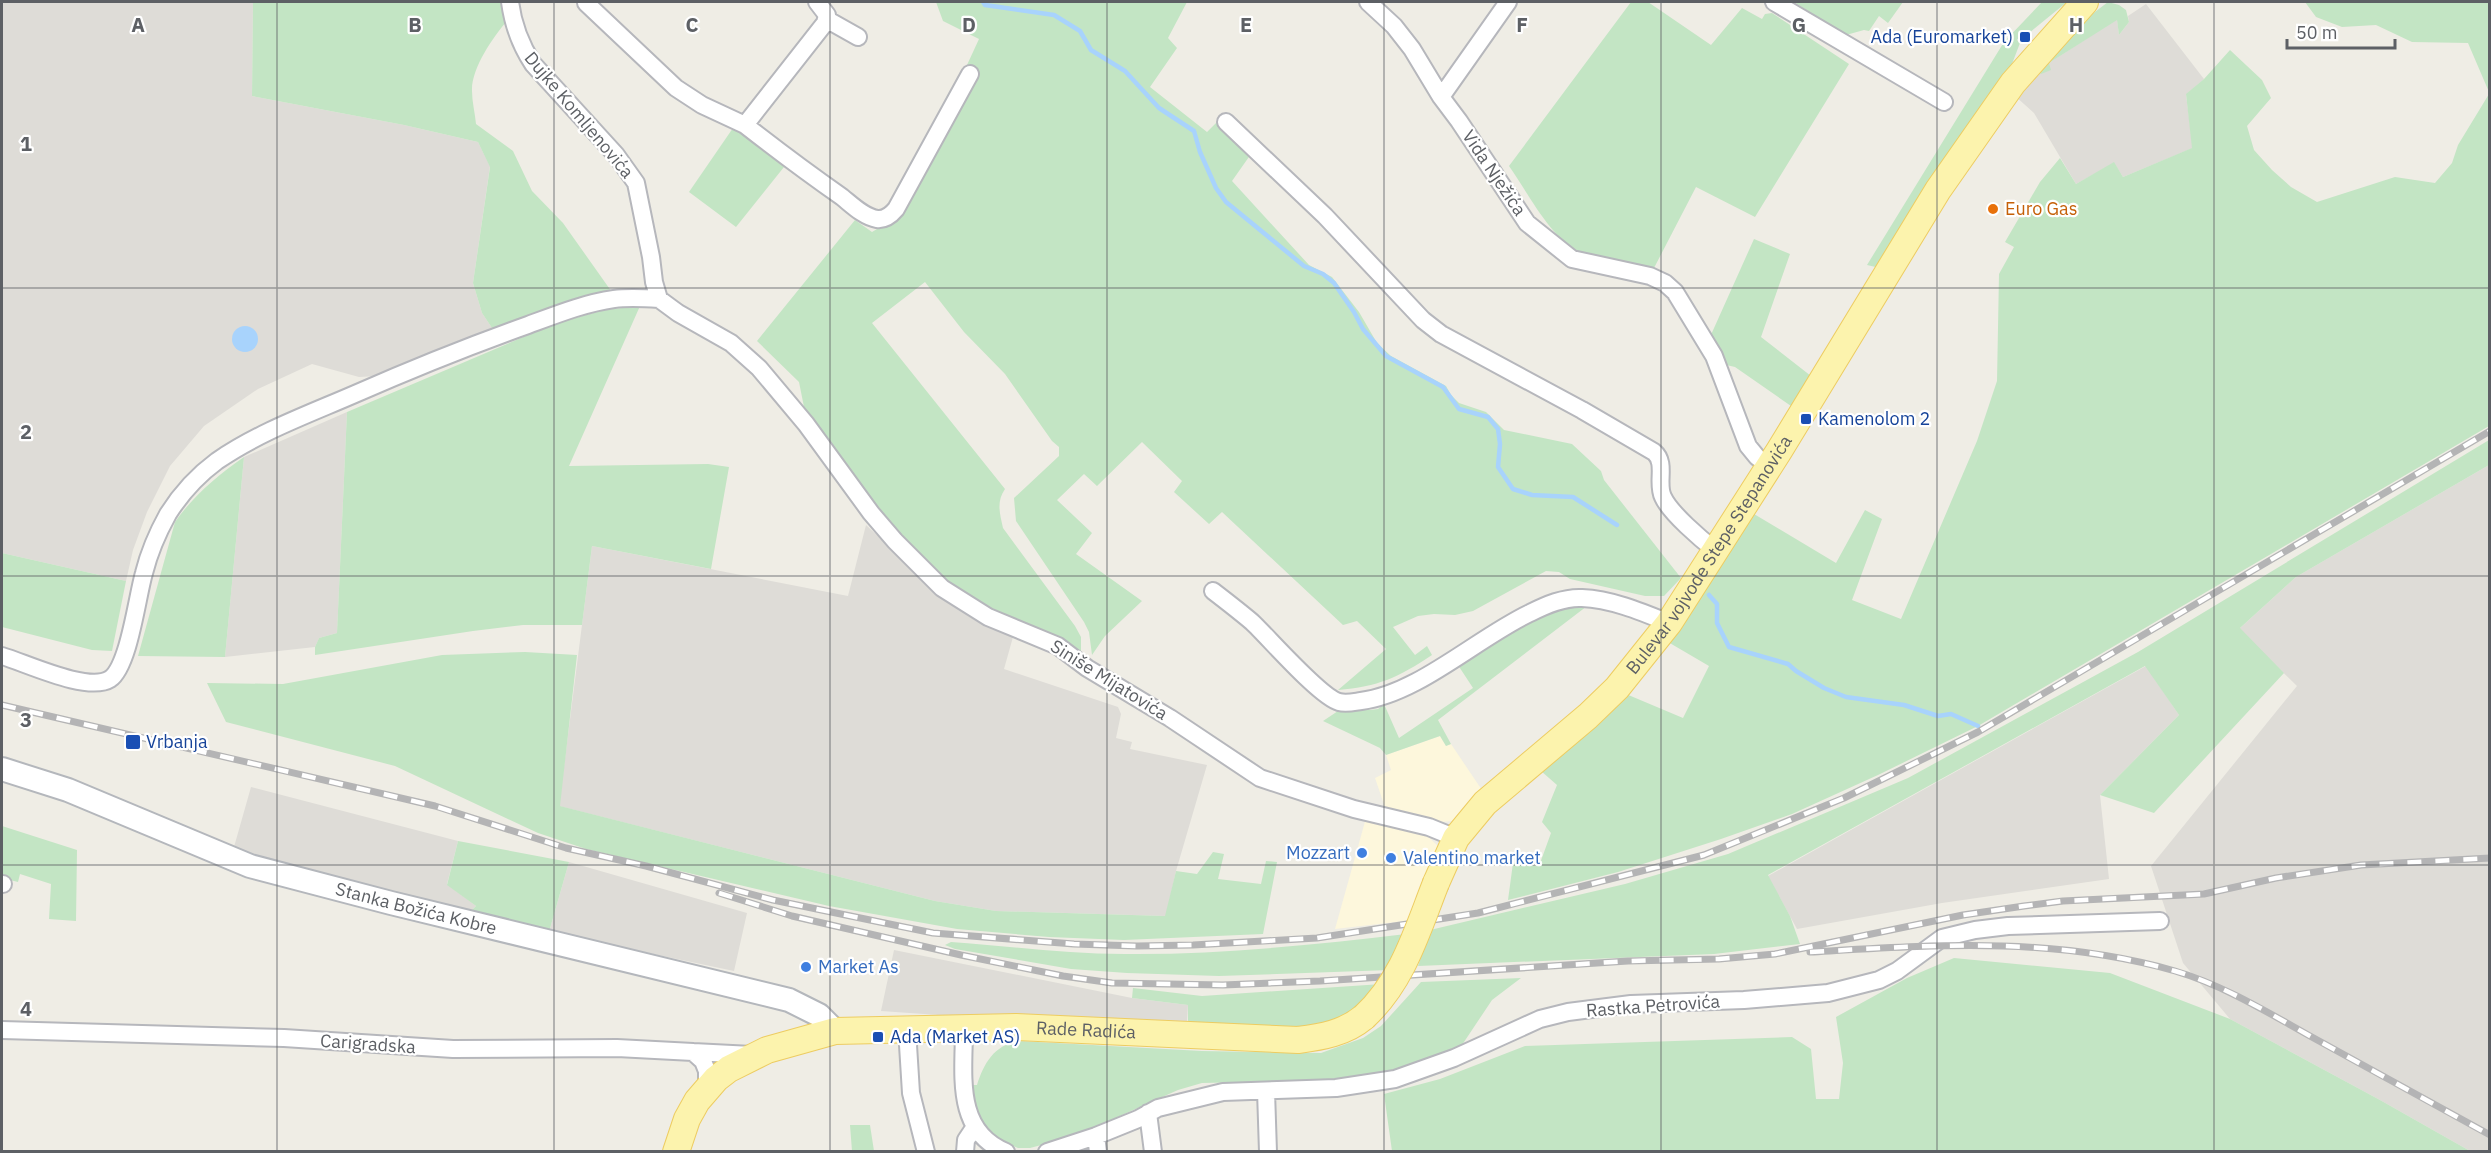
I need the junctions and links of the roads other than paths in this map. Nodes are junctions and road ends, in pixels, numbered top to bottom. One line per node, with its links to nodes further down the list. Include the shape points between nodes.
1 (510, 2): 15 (street, Dujke Komljenovića, via 523,49 533,64 616,154 636,183)
2 (585, 2): 14 (street, via 676,88)
3 (817, 2): 8 (street, via 827,15)
4 (1368, 2): 11 (street, Vida Nježića, via 1400,34)
5 (1508, 2): 11 (street)
6 (1773, 2): 12 (street)
7 (2085, 2): 16 (main road, Bulevar vojvode Stepe Stepanovića, via 2059,28 1981,126 1925,210)
8 (826, 20): 9 (street); 14 (street)
9 (858, 37)
10 (970, 74): 14 (street, via 896,209 880,220 861,211)
11 (1441, 98): 16 (street, Vida Nježića, via 1527,223 1559,251 1580,263 1650,276 1675,292 1714,356 1749,446)
12 (1944, 102)
13 (1226, 122): 17 (street, via 1441,334 1654,452 1659,458 1663,498)
14 (745, 125)
15 (659, 299): 20 (street, via 598,302 452,352 282,426 215,463 168,515 144,571 123,661 104,682 69,678); 22 (street, Siniše Mijatovića, via 731,343 759,368 895,541 942,588 965,604 1058,646 1260,778 1354,810 1428,827)
16 (1770, 466): 17 (main road, Bulevar vojvode Stepe Stepanovića)
17 (1716, 551): 19 (main road, Bulevar vojvode Stepe Stepanovića)
18 (1213, 591): 19 (street, via 1251,621 1321,690 1341,703 1398,691 1505,625 1566,599 1602,600)
19 (1669, 623): 22 (main road, Bulevar vojvode Stepe Stepanovića, via 1617,688 1485,803)
20 (2, 656)
21 (2, 769): 25 (street, Stanka Božića Kobre, via 68,790 250,866)
22 (1456, 838): 23 (main road, Bulevar vojvode Stepe Stepanovića)
23 (1436, 883): 26 (main road, Rade Radića, bridge, via 1388,992 1355,1025 1334,1034 1298,1040)
24 (2160, 921): 34 (street, Rastka Petrovića, via 1975,930 1942,938 1897,971 1859,987 1828,993 1631,1004 1568,1012 1540,1019 1454,1058 1395,1079 1336,1088)
25 (803, 1006): 29 (street, Stanka Božića Kobre); 30 (street, via 805,1023)
26 (964, 1028): 27 (main road, Rade Radića); 36 (street, via 964,1097)
27 (907, 1029): 29 (main road, Rade Radića); 39 (street, via 911,1093)
28 (2, 1030): 31 (street, Carigradska, via 284,1038 453,1049 617,1048)
29 (835, 1031): 30 (main road, Rade Radića)
30 (793, 1042): 32 (main road, Rade Radića)
31 (693, 1052): 32 (street, Carigradska); 33 (street, via 707,1071)
32 (753, 1055): 33 (main road, Rade Radića)
33 (707, 1088): 38 (main road, Rade Radića, via 687,1119)
34 (1266, 1091): 35 (street, Rastka Petrovića, via 1223,1092); 44 (street)
35 (1148, 1113): 37 (street, Rastka Petrovića); 43 (street)
36 (974, 1128): 40 (street, via 966,1140); 41 (street)
37 (1097, 1144): 42 (street, Rastka Petrovića)
38 (676, 1152)
39 (926, 1152)
40 (965, 1152)
41 (1006, 1152)
42 (1047, 1152)
43 (1152, 1152)
44 (1268, 1152)

